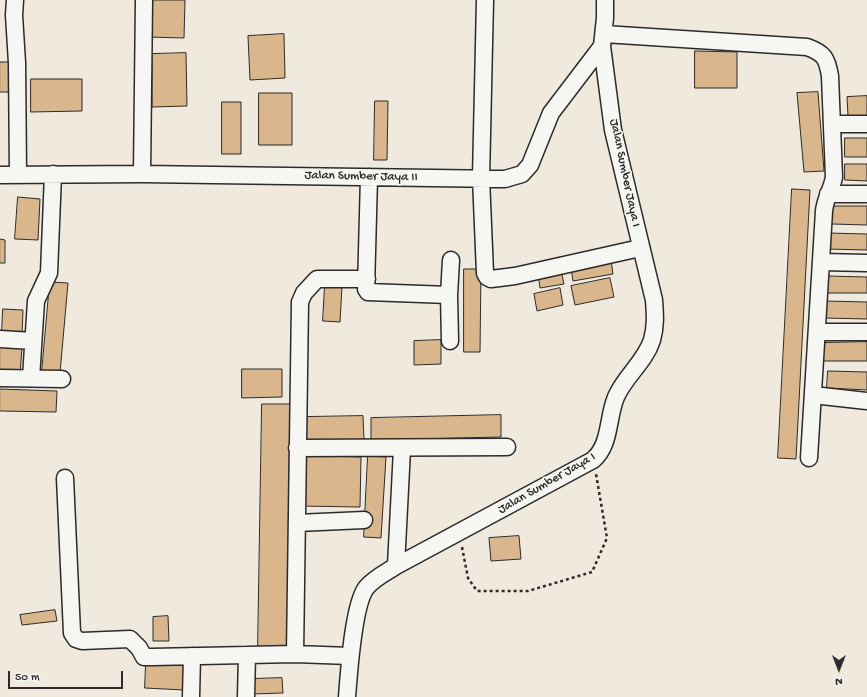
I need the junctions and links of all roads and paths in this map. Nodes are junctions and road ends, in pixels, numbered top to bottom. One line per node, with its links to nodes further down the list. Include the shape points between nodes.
1 (15, 0): 9 (street)
2 (144, 0): 11 (street)
3 (485, 0): 13 (street)
4 (605, 0): 5 (street)
5 (603, 40): 6 (street, via 807,47 819,52 827,63); 13 (street, Jalan Sumber Jaya II, via 552,112 532,160 522,174 505,179); 16 (street, Jalan Sumber Jaya I, via 613,130)
6 (832, 124): 7 (street); 14 (street, via 834,177)
7 (867, 124)
8 (0, 174): 9 (street, Jalan Sumber Jaya II)
9 (18, 174): 10 (street, Jalan Sumber Jaya II)
10 (53, 174): 11 (street, Jalan Sumber Jaya II); 25 (street, via 48,272 36,301)
11 (142, 174): 12 (street, Jalan Sumber Jaya II)
12 (369, 177): 13 (street, Jalan Sumber Jaya II); 20 (street)
13 (481, 178): 16 (street, via 485,273 491,279)
14 (828, 194): 15 (street); 18 (street, via 824,211)
15 (867, 194)
16 (640, 248): 36 (street, Jalan Sumber Jaya I, via 654,300 656,322 648,352 622,386 616,398 605,444)
17 (451, 260): 21 (street)
18 (821, 262): 19 (street); 22 (street)
19 (867, 263)
20 (367, 279): 21 (street, via 366,289 372,294); 33 (street, via 317,279 304,293 300,302)
21 (449, 295): 26 (street)
22 (817, 332): 23 (street); 30 (street)
23 (867, 332)
24 (0, 339): 25 (street)
25 (33, 341): 28 (street)
26 (450, 341)
27 (0, 378): 28 (street)
28 (31, 378): 29 (street)
29 (62, 379)
30 (813, 396): 31 (street); 35 (street)
31 (867, 401)
32 (507, 447): 34 (street)
33 (297, 448): 34 (street); 39 (street)
34 (402, 449): 41 (street)
35 (809, 458)
36 (593, 460): 40 (street, Jalan Sumber Jaya I); 40 (path, via 607,538 592,572 528,592 477,591 468,578)
37 (65, 478): 44 (street, via 72,632 76,639 130,639 144,657)
38 (364, 520): 39 (street)
39 (297, 522): 42 (street)
40 (459, 533): 41 (street, Jalan Sumber Jaya I)
41 (396, 566): 45 (street, Jalan Sumber Jaya I, via 365,589 359,602)
42 (295, 654): 43 (street); 45 (street)
43 (247, 655): 44 (street); 47 (street)
44 (192, 656): 46 (street)
45 (350, 656): 48 (street, Jalan Sumber Jaya I)
46 (191, 697)
47 (246, 697)
48 (347, 697)

